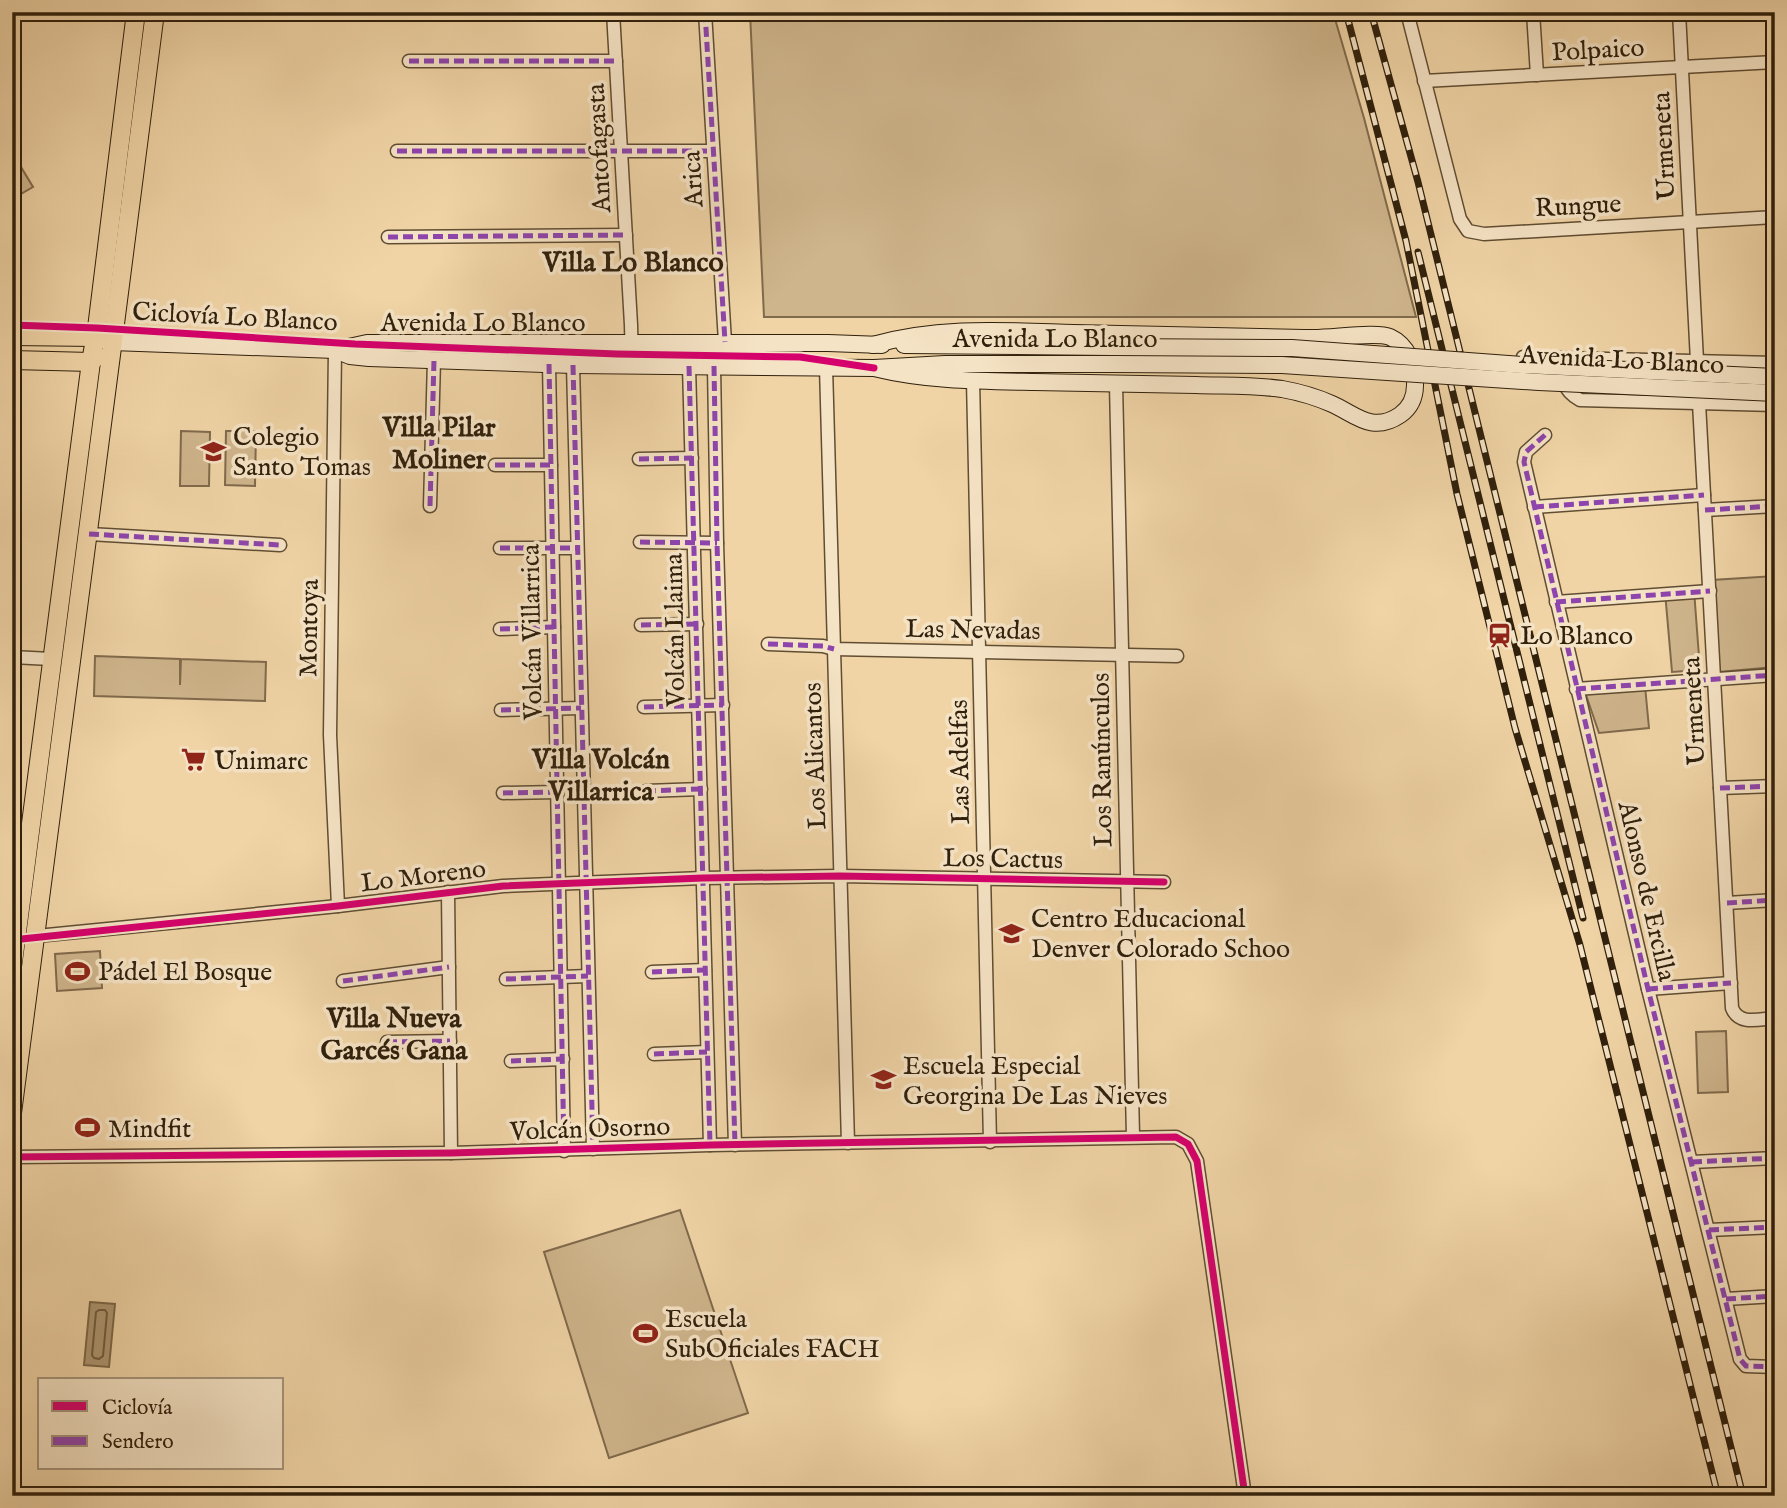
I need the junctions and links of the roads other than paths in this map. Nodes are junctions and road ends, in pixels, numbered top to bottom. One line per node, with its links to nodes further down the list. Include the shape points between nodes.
1 (136, 12): 22 (main road)
2 (155, 12): 22 (main road)
3 (613, 12): 9 (street, Antofagasta)
4 (705, 12): 15 (street, Arica)
5 (1407, 12): 13 (street)
6 (1532, 12): 12 (street)
7 (1679, 12): 11 (street, Urmeneta)
8 (409, 61): 9 (street)
9 (616, 61): 14 (street, Antofagasta)
10 (1775, 62): 11 (street, Polpaico)
11 (1682, 67): 12 (street, Polpaico); 18 (street, Urmeneta)
12 (1537, 75): 13 (street, Polpaico)
13 (1424, 81): 18 (street, Rungue, via 1460,219 1468,231 1484,234)
14 (621, 149): 15 (street); 16 (street); 19 (street, Antofagasta)
15 (713, 150): 24 (street, Arica)
16 (397, 152)
17 (1775, 216): 18 (street, Rungue)
18 (1690, 222): 31 (street, Urmeneta)
19 (626, 235): 20 (street); 23 (street, Antofagasta)
20 (388, 237)
21 (12, 336): 22 (main road, Avenida Lo Blanco)
22 (104, 339): 26 (main road, Avenida Lo Blanco); 32 (main road); 57 (main road)
23 (632, 342): 24 (main road, Avenida Lo Blanco); 26 (main road, Avenida Lo Blanco, via 367,343); 36 (street, Antofagasta)
24 (725, 342): 25 (main road, Avenida Lo Blanco)
25 (873, 345): 41 (main road, Avenida Lo Blanco, bridge, via 1305,349); 43 (main road, via 906,336 974,330 1312,338 1377,334 1396,340 1407,352 1415,386 1411,404 1403,413 1378,422 1360,421 1334,404 1284,390)
26 (335, 350): 30 (main road, Avenida Lo Blanco, via 357,357); 104 (street, Montoya, via 330,734)
27 (1523, 357): 28 (street)
28 (1572, 358): 31 (street); 45 (street, via 1563,369 1563,384 1580,400)
29 (12, 360): 32 (main road)
30 (434, 360): 34 (main road, Avenida Lo Blanco); 53 (street)
31 (1697, 361): 33 (street)
32 (91, 362): 77 (main road)
33 (1775, 363)
34 (549, 364): 35 (main road, Avenida Lo Blanco); 51 (street, Volcán Villarrica)
35 (573, 365): 36 (main road, Avenida Lo Blanco); 64 (street, Volcán Villarrica)
36 (632, 365): 37 (main road, Avenida Lo Blanco)
37 (690, 366): 38 (main road, Avenida Lo Blanco); 48 (street, Volcán Llaima)
38 (714, 366): 39 (main road, Avenida Lo Blanco); 60 (street, Volcán Llaima)
39 (826, 367): 40 (main road, Avenida Lo Blanco); 72 (street, Los Alicantos)
40 (874, 368): 42 (main road); 44 (main road, Avenida Lo Blanco, bridge, via 1282,365)
41 (1775, 377)
42 (973, 380): 43 (main road); 73 (street, Las Adelfas)
43 (1116, 383): 74 (street, Los Ranúnculos)
44 (1775, 393)
45 (1699, 403): 46 (street); 52 (street, Urmeneta)
46 (1775, 405)
47 (1545, 435): 55 (street, Alonso de Ercilla, via 1523,457)
48 (692, 458): 49 (street); 59 (street, Volcán Llaima)
49 (639, 459)
50 (495, 465): 51 (street)
51 (551, 465): 63 (street, Volcán Villarrica)
52 (1704, 495): 55 (street); 56 (street, Urmeneta)
53 (430, 506)
54 (1775, 506): 56 (street)
55 (1534, 507): 66 (street, Alonso de Ercilla)
56 (1705, 510): 65 (street, Urmeneta)
57 (89, 534): 61 (street); 105 (main road)
58 (639, 542): 59 (street)
59 (694, 542): 60 (street); 67 (street, Volcán Llaima)
60 (717, 542): 81 (street, Volcán Llaima)
61 (280, 545)
62 (500, 548): 63 (street)
63 (552, 548): 64 (street); 69 (street, Volcán Villarrica)
64 (577, 548): 83 (street, Volcán Villarrica)
65 (1710, 591): 66 (street); 79 (street, Urmeneta)
66 (1556, 602): 80 (street, Alonso de Ercilla)
67 (697, 624): 68 (street); 82 (street, Volcán Llaima)
68 (641, 625)
69 (554, 627): 70 (street); 85 (street, Volcán Villarrica)
70 (500, 629)
71 (768, 644): 72 (street, Las Nevadas)
72 (834, 649): 73 (street, Las Nevadas); 93 (street, Los Alicantos)
73 (979, 652): 74 (street, Las Nevadas); 96 (street, Las Adelfas)
74 (1122, 655): 75 (street, Las Nevadas); 97 (street, Los Ranúnculos)
75 (1177, 656)
76 (12, 657): 77 (street)
77 (51, 659): 106 (main road)
78 (1775, 675): 79 (street)
79 (1714, 678): 80 (street); 88 (street, Urmeneta)
80 (1576, 689): 116 (street, Alonso de Ercilla)
81 (723, 705): 82 (street); 95 (street, Volcán Llaima)
82 (698, 706): 84 (street); 89 (street, Volcán Llaima)
83 (581, 708): 85 (street); 100 (street, Volcán Villarrica)
84 (644, 708)
85 (556, 709): 86 (street); 91 (street, Volcán Villarrica)
86 (501, 710)
87 (1775, 786): 88 (street)
88 (1720, 788): 103 (street, Urmeneta)
89 (701, 789): 90 (street); 94 (street, Volcán Llaima)
90 (646, 791)
91 (557, 792): 92 (street); 99 (street, Volcán Villarrica)
92 (503, 793)
93 (840, 876): 95 (street, Lo Moreno); 96 (street, Los Cactus); 127 (street, Los Alicantos)
94 (703, 878): 95 (street, Lo Moreno); 100 (street, Lo Moreno); 109 (street, Volcán Llaima)
95 (727, 878): 129 (street, Volcán Llaima)
96 (984, 879): 97 (street, Los Cactus); 126 (street, Las Adelfas)
97 (1126, 882): 98 (street, Los Cactus); 125 (street, Los Ranúnculos)
98 (1164, 882)
99 (559, 884): 100 (street, Lo Moreno); 101 (street, Lo Moreno); 112 (street, Volcán Villarrica)
100 (586, 884): 111 (street, Volcán Villarrica)
101 (448, 892): 104 (street, Lo Moreno); 107 (street)
102 (1775, 900): 103 (street)
103 (1727, 903): 115 (street, Urmeneta)
104 (338, 906): 105 (street, Lo Moreno)
105 (37, 936): 106 (main road, Lo Moreno); 124 (main road)
106 (14, 940): 108 (main road)
107 (444, 968): 114 (street); 118 (street)
108 (12, 970)
109 (705, 970): 110 (street); 120 (street, Volcán Llaima)
110 (652, 972)
111 (588, 976): 112 (street); 130 (street, Volcán Villarrica)
112 (561, 977): 113 (street); 122 (street, Volcán Villarrica)
113 (506, 979)
114 (343, 981)
115 (1731, 983): 116 (street); 117 (street, Urmeneta, via 1736,1016 1744,1020)
116 (1648, 989): 135 (street, Alonso de Ercilla)
117 (1775, 1018)
118 (445, 1041): 119 (street); 132 (street)
119 (387, 1042)
120 (707, 1052): 121 (street); 128 (street, Volcán Llaima)
121 (654, 1054)
122 (562, 1059): 123 (street); 131 (street, Volcán Villarrica)
123 (512, 1061)
124 (12, 1113)
125 (1133, 1136): 126 (street, Volcán Osorno); 141 (street, Volcán Osorno, via 1169,1136 1188,1144 1197,1161)
126 (990, 1142): 127 (street, Volcán Osorno)
127 (848, 1143): 129 (street, Volcán Osorno)
128 (710, 1145): 129 (street, Volcán Osorno); 130 (street, Volcán Osorno)
129 (735, 1145)
130 (593, 1149): 131 (street, Volcán Osorno)
131 (564, 1151): 132 (street, Volcán Osorno)
132 (451, 1153): 133 (street, Volcán Osorno)
133 (12, 1157)
134 (1775, 1158): 135 (street)
135 (1692, 1162): 137 (street, Alonso de Ercilla)
136 (1775, 1227): 137 (street)
137 (1709, 1230): 139 (street, Alonso de Ercilla)
138 (1775, 1296): 139 (street)
139 (1726, 1299): 140 (street, Alonso de Ercilla, via 1744,1365)
140 (1775, 1367)
141 (1245, 1496)

